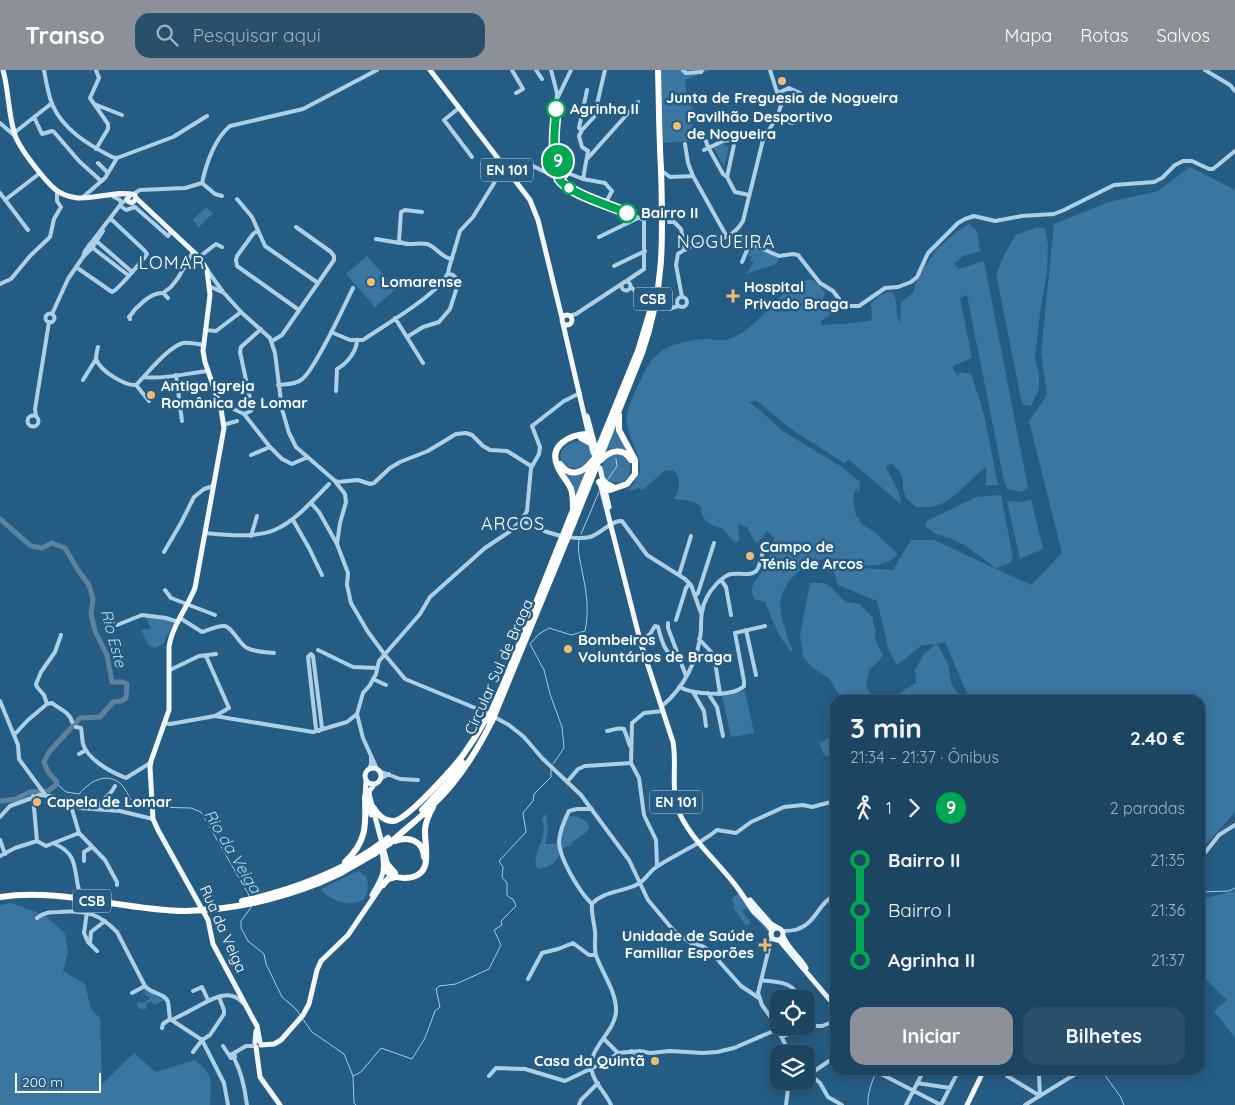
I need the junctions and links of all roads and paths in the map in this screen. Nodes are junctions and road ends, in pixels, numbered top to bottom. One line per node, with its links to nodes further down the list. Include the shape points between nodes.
1 (3, 70): 37 (main road)
2 (44, 70): 27 (street)
3 (96, 70): 28 (street, via 99,78 90,98)
4 (378, 70): 62 (street, via 303,109 230,126 209,160)
5 (430, 70): 29 (main road, EN 101)
6 (512, 70): 22 (street, via 523,89)
7 (536, 70): 17 (street)
8 (552, 70): 19 (street)
9 (571, 70): 18 (street)
10 (605, 70): 36 (street, via 594,116)
11 (654, 70): 73 (highway, CSB)
12 (658, 70): 52 (highway, CSB)
13 (683, 70): 16 (street, via 688,73)
14 (770, 70): 23 (street)
15 (1205, 70): 21 (street)
16 (702, 71)
17 (542, 79)
18 (563, 88): 19 (street); 25 (street)
19 (557, 89): 25 (street)
20 (587, 90): 36 (street, via 579,128)
21 (1235, 91)
22 (516, 93)
23 (778, 93): 24 (street, via 790,88); 30 (street)
24 (800, 94)
25 (557, 100): 55 (street, via 553,146)
26 (638, 102): 42 (street)
27 (52, 103): 33 (street); 43 (street, via 65,125)
28 (94, 104): 31 (street); 43 (street, via 108,124)
29 (459, 108): 47 (street, via 444,120); 51 (main road, EN 101)
30 (779, 112): 34 (street, via 787,122); 38 (street)
31 (122, 116)
32 (206, 116): 48 (street, via 173,137)
33 (34, 117): 37 (street); 61 (street, via 42,134 54,132)
34 (792, 122)
35 (0, 123): 37 (street)
36 (582, 130): 45 (street, via 579,142)
37 (14, 134): 54 (main road)
38 (764, 137): 39 (street); 65 (street)
39 (735, 140): 44 (street, via 723,141); 58 (street)
40 (706, 141): 44 (street)
41 (685, 144): 56 (street)
42 (599, 146): 45 (street); 49 (street)
43 (96, 149): 48 (street)
44 (706, 149): 58 (street)
45 (588, 151): 49 (street)
46 (1235, 151): 90 (street, via 1213,169 1183,161 1154,182 1114,185 1054,214 995,221 974,216 965,218 928,253 917,277 911,282 898,288 885,288 859,306 842,303 833,291 820,283 798,255 780,256)
47 (472, 157)
48 (117, 158): 53 (street)
49 (588, 158): 59 (street)
50 (98, 163): 53 (street)
51 (503, 166): 60 (street, via 520,160); 97 (street, via 473,217 460,231); 126 (main road, EN 101, via 534,209 560,310)
52 (660, 169): 57 (street); 73 (highway, CSB)
53 (107, 172): 61 (street)
54 (40, 173): 63 (main road); 72 (street)
55 (566, 173): 59 (street); 60 (street)
56 (693, 176): 57 (street); 86 (street)
57 (670, 177): 73 (street, via 664,180)
58 (727, 177): 65 (street, via 735,192)
59 (583, 178): 74 (street, via 605,184 612,190)
60 (559, 179): 74 (street, via 568,188)
61 (101, 181): 69 (street)
62 (202, 183): 67 (street); 70 (street, via 185,188 145,191)
63 (57, 191): 69 (main road); 107 (street, via 61,207 54,219 51,236 11,279)
64 (0, 193): 72 (street)
65 (749, 195): 84 (street, via 743,221)
66 (106, 196): 68 (main road); 69 (main road); 70 (main road)
67 (222, 196)
68 (114, 197): 70 (main road); 75 (street, via 120,200)
69 (82, 198)
70 (132, 198): 75 (street); 83 (main road)
71 (237, 199): 82 (street, via 252,217)
72 (5, 200): 81 (street)
73 (660, 202): 148 (highway, Circular Sul de Braga / CSB, via 662,261 653,317); 159 (highway, Circular Sul de Braga / CSB, via 658,257 650,312 638,350)
74 (605, 204): 77 (street)
75 (120, 207): 78 (street); 83 (street, via 126,210 136,207 168,236)
76 (422, 212): 89 (street, via 402,212)
77 (638, 218): 85 (street); 93 (street, via 644,220)
78 (110, 219): 88 (street); 102 (street, via 146,254)
79 (669, 222): 94 (street, via 674,222 680,229)
80 (296, 227): 105 (street, via 334,256)
81 (28, 230)
82 (257, 231): 105 (street, via 265,246); 122 (street, via 237,256 238,266)
83 (171, 232): 95 (main road)
84 (731, 234): 86 (street); 90 (street)
85 (599, 237)
86 (727, 237): 94 (street)
87 (376, 239): 89 (street)
88 (96, 240): 91 (street); 102 (street)
89 (400, 243): 97 (street, via 428,244 445,257)
90 (750, 243): 98 (street)
91 (91, 246): 100 (street); 102 (street)
92 (222, 247): 96 (street, via 216,244)
93 (644, 250): 99 (street); 104 (street, via 644,269)
94 (685, 250): 117 (street, via 678,254 676,262)
95 (193, 252): 96 (main road); 114 (street)
96 (199, 257): 101 (main road)
97 (452, 258): 103 (street)
98 (742, 262)
99 (614, 266)
100 (76, 267): 102 (street, via 112,292 118,290); 147 (street, via 52,314 54,318 50,322)
101 (207, 270): 108 (street); 109 (main road)
102 (130, 273)
103 (449, 274): 124 (street, via 426,297); 130 (street, via 457,279 458,284 450,309 440,322)
104 (635, 276): 106 (street); 111 (street)
105 (318, 283): 122 (street)
106 (624, 283): 111 (street, via 628,282); 111 (street, via 622,288); 113 (street)
107 (0, 284)
108 (218, 284): 109 (street); 115 (street)
109 (209, 286): 112 (street); 116 (main road)
110 (353, 288): 129 (street)
111 (628, 288): 113 (street); 119 (street)
112 (217, 290): 115 (street); 116 (street)
113 (611, 291): 126 (street)
114 (163, 293): 118 (street); 125 (street, via 158,292 136,308)
115 (224, 294): 123 (street)
116 (210, 295): 127 (main road)
117 (682, 297): 121 (street, via 677,300); 121 (street, via 686,303 683,307)
118 (168, 298)
119 (650, 300)
120 (659, 305): 121 (street, via 669,309)
121 (678, 306)
122 (299, 310): 131 (street, via 282,335)
123 (241, 312): 127 (street, via 216,331); 128 (street)
124 (395, 318): 130 (street); 132 (street)
125 (130, 319)
126 (567, 319): 144 (main road, EN 101, via 566,334)
127 (205, 330): 133 (main road)
128 (260, 330): 131 (street); 149 (street, via 241,347 240,352 252,408)
129 (331, 332): 132 (street); 141 (street, via 306,376 293,384)
130 (407, 337): 136 (street)
131 (272, 341): 141 (street)
132 (357, 341): 143 (street, via 344,365 336,370)
133 (203, 345): 137 (main road); 139 (street, via 182,344 163,356)
134 (98, 347): 135 (street)
135 (96, 359): 140 (street); 142 (street, via 115,377)
136 (423, 363)
137 (208, 370): 138 (street); 146 (main road)
138 (176, 375): 139 (street); 152 (street)
139 (144, 377): 142 (street)
140 (83, 380)
141 (278, 384): 160 (street, via 289,433 296,447)
142 (136, 385): 145 (street)
143 (336, 391)
144 (580, 393): 156 (main road, EN 101); 162 (street, via 532,426 540,447)
145 (149, 401)
146 (218, 402): 149 (street); 154 (main road)
147 (35, 409): 150 (street); 151 (street)
148 (619, 410): 161 (highway, Circular Sul de Braga / CSB); 167 (highway, via 619,430 633,457 636,471 629,482)
149 (244, 414): 157 (street)
150 (30, 416): 151 (street); 151 (street, via 28,422 33,426 38,423)
151 (36, 416)
152 (182, 421)
153 (237, 421): 154 (street)
154 (223, 425): 166 (main road)
155 (580, 436): 156 (highway); 156 (highway); 159 (highway, via 561,447 558,457 562,468 569,472 585,469); 171 (highway, via 561,443 555,454 556,464 572,493)
156 (591, 437): 159 (main road, EN 101)
157 (270, 447): 158 (street); 160 (street, via 292,464)
158 (251, 454)
159 (594, 454): 171 (highway, Circular Sul de Braga / CSB)
160 (308, 457): 163 (street)
161 (599, 465): 164 (main road); 167 (highway, via 607,454 615,451 625,453 630,459 631,476); 175 (highway, Circular Sul de Braga / CSB)
162 (531, 466): 163 (street, via 507,451 490,450 466,433 456,434 428,451 400,462 374,483); 170 (street)
163 (334, 480): 182 (street, via 345,494 346,502)
164 (601, 481): 167 (highway); 168 (highway)
165 (329, 484): 169 (street)
166 (214, 486): 178 (main road); 184 (street, via 194,497)
167 (613, 488): 168 (highway)
168 (605, 494): 177 (main road, EN 101)
169 (311, 503): 173 (street); 182 (street)
170 (527, 511): 174 (street); 176 (street)
171 (572, 513): 175 (highway, Circular Sul de Braga / CSB)
172 (257, 516): 179 (street)
173 (293, 520): 179 (street, via 275,530); 185 (street)
174 (522, 521): 176 (street); 207 (street, via 430,596 420,614)
175 (572, 521): 230 (highway, Circular Sul de Braga / CSB, bridge)
176 (530, 523): 177 (street, via 546,532 575,537 592,536)
177 (611, 524): 186 (street, via 622,521 647,555); 203 (main road, EN 101)
178 (205, 533): 179 (street); 191 (main road)
179 (251, 536)
180 (691, 536): 186 (street)
181 (714, 543): 190 (street)
182 (337, 544): 207 (street, via 348,572 351,603)
183 (764, 548): 187 (street, via 758,569 754,572 733,573)
184 (164, 552)
185 (322, 574)
186 (679, 575): 188 (street)
187 (721, 580): 192 (street, via 706,598); 194 (street, via 726,587)
188 (689, 584): 190 (street); 196 (street)
189 (165, 590): 191 (street, via 171,598)
190 (695, 596): 192 (street)
191 (189, 604): 193 (street); 195 (main road)
192 (701, 613): 202 (street)
193 (215, 615)
194 (731, 615)
195 (179, 620): 198 (street, via 142,615); 205 (street, via 202,632 226,626 246,648); 211 (main road, via 170,638)
196 (676, 620)
197 (668, 623): 209 (street)
198 (117, 625)
199 (765, 626): 200 (street)
200 (746, 630): 213 (street); 220 (street, via 735,633 744,686 740,690)
201 (61, 635): 222 (street, via 36,684)
202 (699, 640): 212 (street, via 691,670); 220 (street, via 714,655)
203 (640, 642): 209 (street, via 655,626 658,627 666,649); 225 (main road, EN 101)
204 (318, 650): 210 (street, via 353,667)
205 (274, 653)
206 (216, 654): 208 (street)
207 (385, 655): 210 (street); 251 (street, via 405,679 509,725)
208 (206, 656): 211 (street, via 199,656); 227 (street, via 229,708)
209 (678, 658): 212 (street)
210 (378, 668): 214 (street)
211 (170, 670): 232 (main road, via 169,710)
212 (686, 676): 217 (street)
213 (756, 676)
214 (373, 679): 216 (street); 226 (street, via 363,693)
215 (314, 682): 215 (street, via 313,656 310,654 308,657); 223 (street); 224 (street)
216 (386, 685)
217 (679, 687): 218 (street); 225 (street)
218 (693, 692): 219 (street); 233 (street, via 704,711)
219 (708, 693): 220 (street); 238 (street, via 716,707)
220 (720, 694)
221 (0, 701): 228 (street)
222 (47, 704): 231 (street, via 52,703 71,716); 237 (street)
223 (314, 706): 224 (street); 235 (street, via 316,729)
224 (319, 706): 235 (street, via 322,728)
225 (662, 709): 239 (street, via 644,713 632,723); 270 (main road, EN 101, via 675,754 675,801)
226 (357, 714): 235 (street, via 347,722); 242 (street)
227 (214, 716): 232 (street); 235 (street)
228 (6, 718): 229 (street); 237 (street)
229 (0, 719)
230 (490, 720): 258 (highway, Circular Sul de Braga / CSB, via 468,762); 260 (highway, via 484,722 451,769 402,817 385,820); 268 (highway, Circular Sul de Braga / CSB, via 448,782)
231 (72, 722)
232 (164, 723): 243 (main road)
233 (706, 726)
234 (76, 727): 240 (street, via 81,728)
235 (319, 731)
236 (607, 731): 239 (street, via 624,729)
237 (14, 735): 254 (street, via 20,759)
238 (723, 736)
239 (630, 746): 244 (street)
240 (86, 750): 241 (street); 243 (street, via 98,763 126,778)
241 (78, 754)
242 (371, 755): 245 (street); 246 (street)
243 (150, 763): 264 (main road)
244 (631, 763): 251 (street, via 586,766 578,769); 278 (street, via 639,778 644,815 656,840)
245 (369, 769): 246 (main road); 250 (main road, via 364,775)
246 (378, 770): 247 (street); 248 (main road)
247 (389, 774): 248 (street); 249 (street, via 400,779)
248 (380, 779): 252 (main road)
249 (418, 780)
250 (366, 782): 252 (main road); 256 (main road)
251 (567, 782): 262 (street)
252 (374, 784): 260 (main road, via 369,794)
253 (115, 786): 261 (street)
254 (45, 795): 255 (street); 259 (street)
255 (33, 796): 263 (street, via 10,806); 269 (street)
256 (365, 797): 279 (highway, via 363,838); 280 (main road)
257 (830, 802): 270 (street, via 812,807 784,807 736,832 717,830)
258 (434, 804): 268 (highway, Circular Sul de Braga / CSB); 280 (highway, via 425,828 426,864 421,872 406,878)
259 (71, 806): 261 (street); 266 (street)
260 (373, 807): 280 (main road)
261 (95, 809): 264 (street)
262 (592, 809): 282 (street, via 629,860); 288 (street, via 569,811 562,824 559,843 572,877)
263 (0, 817)
264 (153, 819): 300 (main road, Rua da Veiga, via 208,920 213,944)
265 (1235, 826): 274 (street, via 1219,835)
266 (79, 833): 271 (street); 272 (street)
267 (0, 840): 275 (street)
268 (389, 840): 273 (highway, Circular Sul de Braga / CSB, bridge); 280 (highway, via 412,839 421,846 424,855 417,871 405,875)
269 (37, 841): 271 (street, via 46,846); 275 (street)
270 (700, 843): 278 (street); 294 (main road, EN 101)
271 (56, 844): 290 (street, bridge, via 73,860)
272 (92, 848): 277 (street, via 84,852); 284 (street, via 105,860)
273 (373, 851): 279 (highway, Circular Sul de Braga / CSB); 281 (highway, Circular Sul de Braga / CSB, via 346,870)
274 (1205, 853)
275 (5, 854): 276 (street)
276 (0, 856)
277 (84, 861)
278 (658, 866): 282 (street)
279 (339, 868): 281 (highway, Circular Sul de Braga / CSB)
280 (389, 872): 283 (highway); 292 (main road)
281 (318, 881): 289 (highway, Circular Sul de Braga / CSB, bridge, via 286,895 252,904 222,909)
282 (640, 882): 288 (street, via 599,897); 307 (street, via 648,900 674,931 710,951 741,986)
283 (383, 884): 292 (main road)
284 (117, 885)
285 (0, 893): 289 (highway, Circular Sul de Braga / CSB, via 49,891)
286 (0, 896): 289 (highway, Circular Sul de Braga / CSB, via 48,895 149,910)
287 (830, 898): 294 (street, via 808,924)
288 (592, 904): 297 (street)
289 (185, 909)
290 (85, 910): 291 (street, via 49,912); 293 (street); 295 (street, via 84,931)
291 (37, 918)
292 (357, 921): 320 (main road, via 348,935 321,961 309,1004 301,1018 281,1040 274,1044)
293 (105, 922): 295 (street, via 90,932); 301 (street, via 117,932)
294 (777, 935): 299 (street, via 768,949); 309 (main road, EN 101)
295 (90, 944): 296 (street)
296 (97, 951)
297 (595, 956): 298 (street, via 577,944 569,943 558,950 542,953); 318 (street, via 616,1004 614,1020)
298 (528, 979)
299 (761, 980): 302 (street, via 789,984); 307 (street)
300 (235, 985): 305 (street); 310 (main road, Rua da Veiga)
301 (144, 986): 304 (street); 312 (street, via 168,1000)
302 (796, 990)
303 (194, 991): 308 (street, via 202,987)
304 (132, 993)
305 (230, 995): 306 (street); 310 (street)
306 (219, 997): 308 (street); 319 (street, via 224,1014 210,1036)
307 (759, 998): 311 (street)
308 (208, 1000): 312 (street)
309 (830, 1000)
310 (245, 1003): 320 (main road, Rua da Veiga)
311 (770, 1017)
312 (171, 1019): 315 (street); 319 (street)
313 (830, 1023): 314 (street)
314 (815, 1026)
315 (162, 1028)
316 (770, 1032): 324 (street, via 718,1052)
317 (782, 1036): 321 (street)
318 (604, 1038): 325 (street); 332 (street, via 598,1044)
319 (202, 1040): 323 (street); 349 (street, via 224,1083)
320 (260, 1043): 326 (street, via 246,1046); 327 (main road, Rua da Veiga); 327 (main road)
321 (786, 1045)
322 (223, 1046): 326 (street)
323 (193, 1052)
324 (631, 1052): 325 (street); 328 (street)
325 (618, 1053): 332 (street)
326 (233, 1056): 350 (street, via 244,1084)
327 (258, 1060): 351 (main road, Rua da Veiga, via 260,1077)
328 (642, 1060)
329 (830, 1060): 333 (street)
330 (492, 1064): 331 (street)
331 (496, 1068): 332 (street, via 525,1069 565,1081); 340 (street)
332 (592, 1068): 343 (street)
333 (815, 1068)
334 (883, 1075): 347 (street)
335 (921, 1075): 344 (street)
336 (956, 1075): 345 (street)
337 (982, 1075): 358 (main road)
338 (1039, 1075): 348 (street)
339 (1073, 1075): 348 (street)
340 (489, 1076)
341 (1007, 1076): 348 (street)
342 (815, 1078): 355 (street, via 828,1097)
343 (598, 1083): 352 (street); 353 (street)
344 (917, 1083): 345 (street); 347 (street)
345 (950, 1088): 357 (street)
346 (788, 1090): 354 (street)
347 (913, 1090): 356 (street); 357 (street)
348 (1040, 1096): 359 (street)
349 (228, 1105)
350 (246, 1105)
351 (280, 1105)
352 (579, 1105)
353 (611, 1105)
354 (786, 1105)
355 (842, 1105)
356 (906, 1105)
357 (941, 1105)
358 (967, 1105)
359 (1025, 1105)

